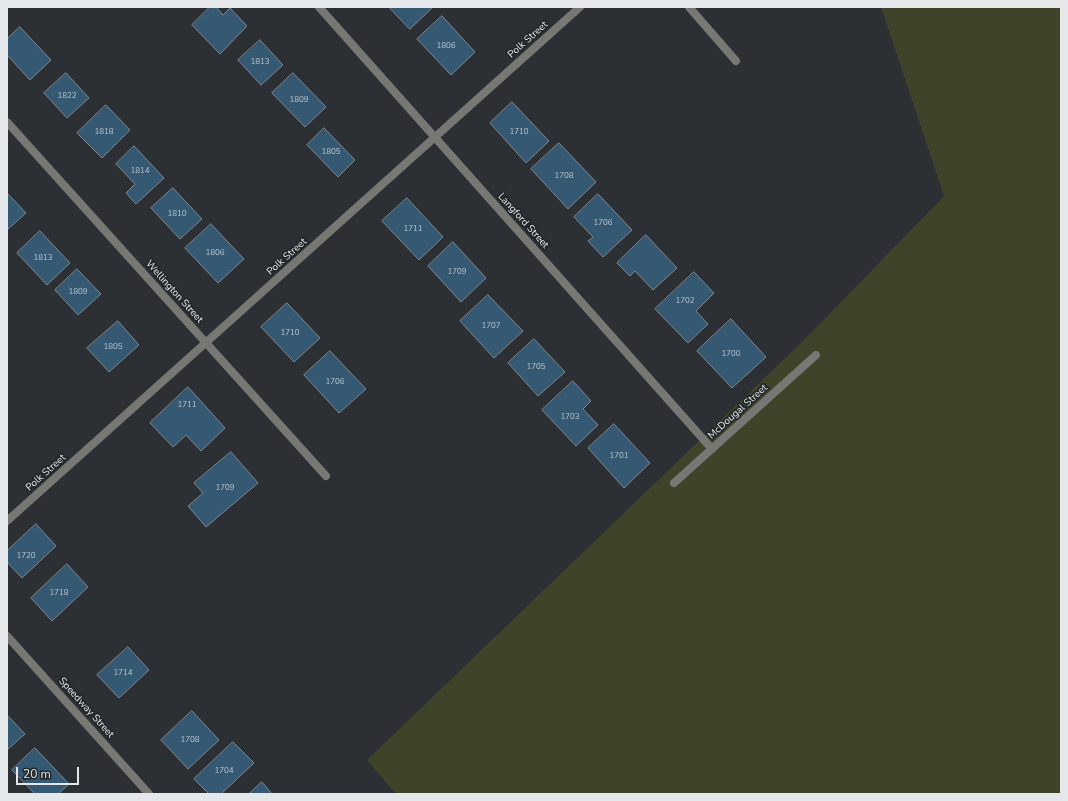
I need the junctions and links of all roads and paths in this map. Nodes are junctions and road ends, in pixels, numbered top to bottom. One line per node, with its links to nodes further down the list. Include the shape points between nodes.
1 (319, 7): 6 (street, Langford Street)
2 (580, 7): 6 (street, Polk Street)
3 (689, 7): 4 (street)
4 (736, 61)
5 (7, 122): 7 (street, Wellington Street)
6 (435, 137): 7 (street, Polk Street); 9 (street, Langford Street)
7 (206, 343): 10 (street, Wellington Street); 12 (street, Polk Street)
8 (816, 355): 9 (street, McDougal Street)
9 (712, 449): 11 (street, McDougal Street)
10 (326, 476)
11 (674, 483)
12 (7, 521)
13 (7, 636): 14 (street, Speedway Street)
14 (149, 794)

